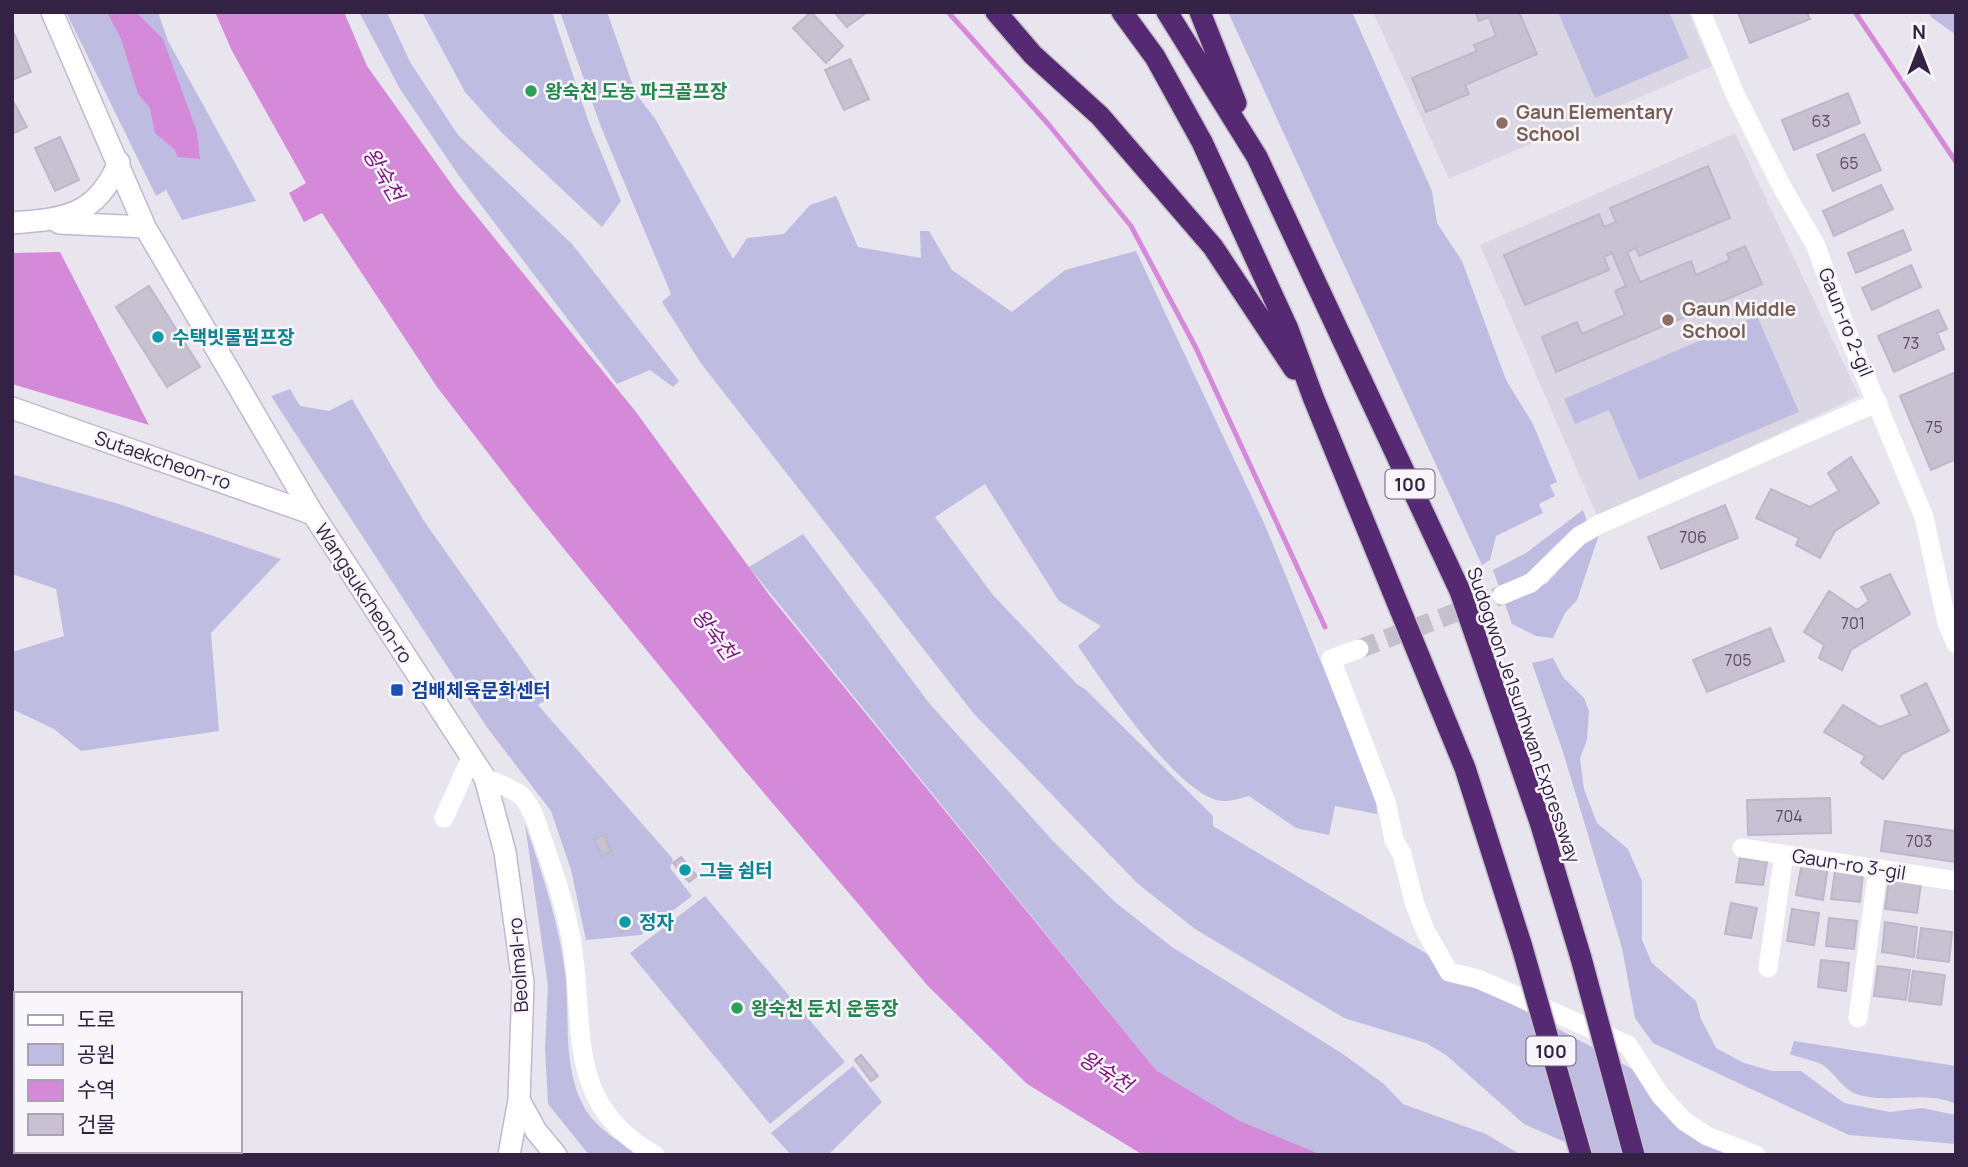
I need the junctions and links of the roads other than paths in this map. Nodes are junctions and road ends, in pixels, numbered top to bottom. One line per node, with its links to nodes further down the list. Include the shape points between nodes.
1 (52, 12): 8 (street, Wangsukcheon-ro)
2 (996, 12): 12 (highway, via 1033,55 1100,116 1213,247)
3 (1122, 12): 12 (highway, 100, via 1155,57 1202,142 1288,329)
4 (1167, 12): 7 (highway, Sudogwon Je1sunhwan Expressway / 100)
5 (1200, 12): 7 (highway)
6 (1701, 12): 13 (street, Gaun-ro 2-gil, via 1735,94 1816,246)
7 (1257, 157): 33 (highway, Sudogwon Je1sunhwan Expressway / 100, bridge, via 1461,591 1540,822)
8 (119, 162): 9 (street, via 113,178 86,209); 11 (street, Wangsukcheon-ro)
9 (43, 220): 10 (street); 11 (street, via 74,226)
10 (12, 223)
11 (145, 228): 15 (street, Wangsukcheon-ro)
12 (1313, 397): 32 (highway, 100, bridge, via 1465,768)
13 (1878, 402): 16 (street, via 1600,524 1579,536 1531,583); 17 (street, Gaun-ro 2-gil, via 1924,517 1947,624)
14 (12, 408): 15 (street, Sutaekcheon-ro)
15 (313, 514): 19 (street, Wangsukcheon-ro)
16 (1502, 595)
17 (1956, 644)
18 (1359, 649): 34 (street, via 1331,659 1388,806 1415,905 1449,972 1478,979 1628,1045 1660,1095 1684,1121 1707,1136)
19 (470, 760): 20 (street, Wangsukcheon-ro); 21 (street)
20 (485, 778): 28 (street, Beolmal-ro, via 505,852 519,932 523,983); 31 (street, Wangsukcheon-ro, via 521,794 559,884 571,940 584,1066 593,1094 611,1121)
21 (444, 818)
22 (1742, 848): 23 (street, Gaun-ro 3-gil)
23 (1784, 854): 24 (street, Gaun-ro 3-gil); 26 (street)
24 (1878, 869): 25 (street, Gaun-ro 3-gil); 27 (street)
25 (1956, 881)
26 (1768, 968)
27 (1858, 1018)
28 (519, 1100): 29 (street, Beolmal-ro); 30 (street)
29 (509, 1155)
30 (556, 1155)
31 (655, 1155)
32 (1581, 1155)
33 (1634, 1155)
34 (1756, 1155)

